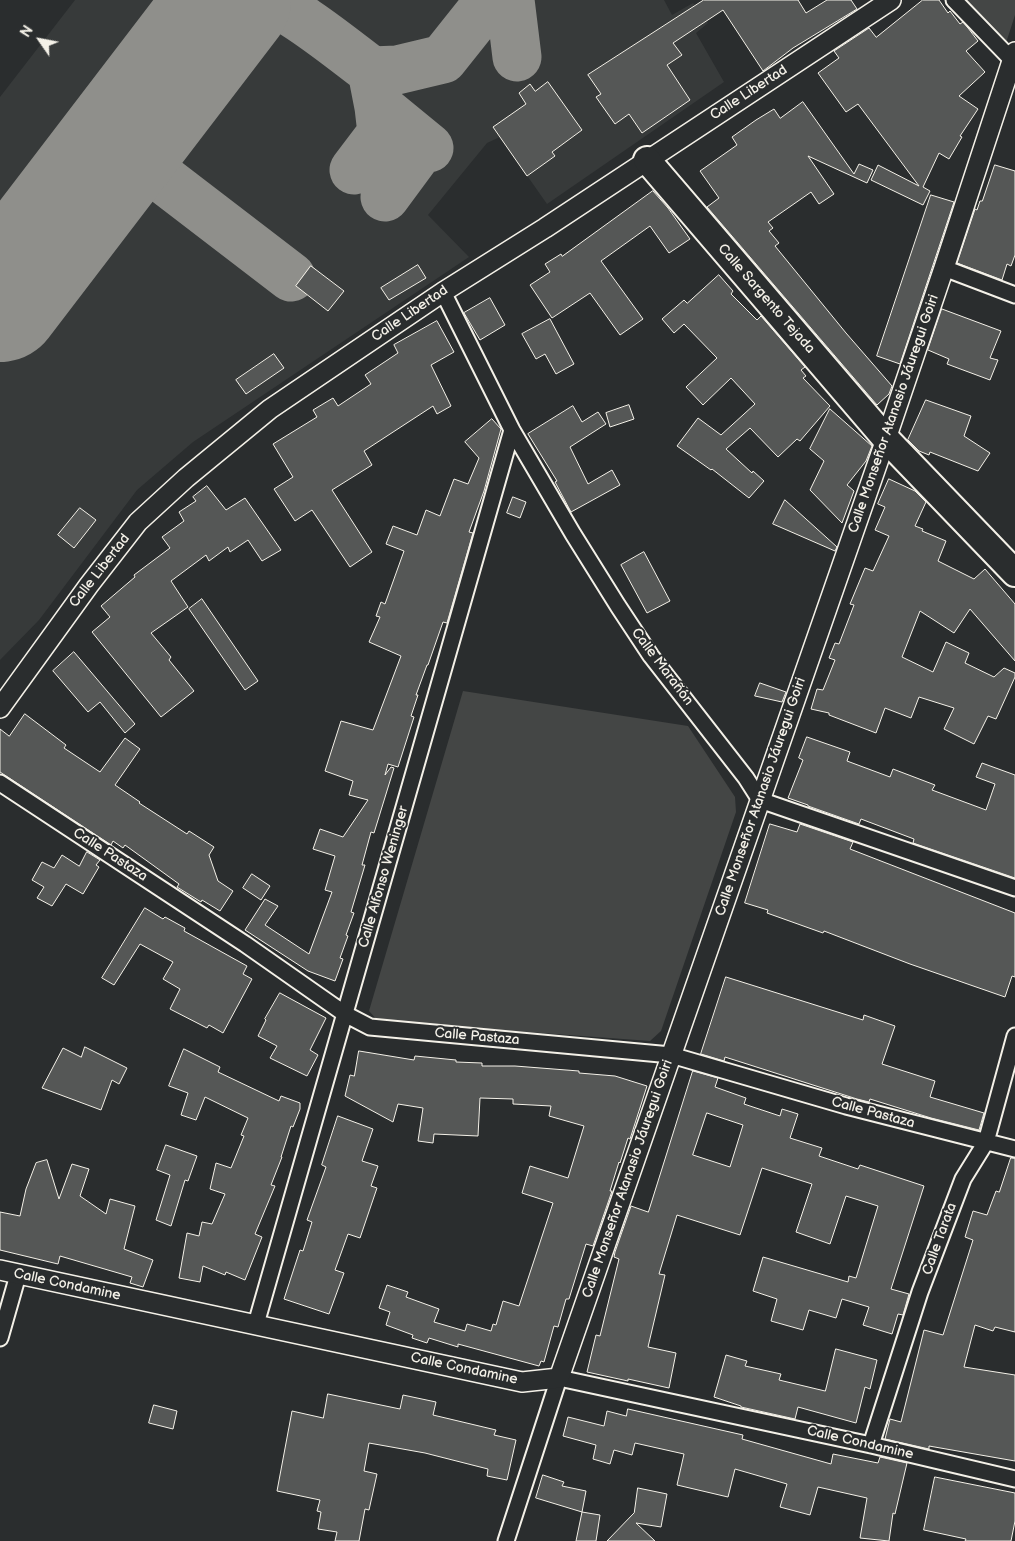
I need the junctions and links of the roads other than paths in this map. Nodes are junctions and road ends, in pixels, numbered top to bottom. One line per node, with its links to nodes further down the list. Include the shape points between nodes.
1 (891, 0): 4 (street, Calle Libertad)
2 (954, 0): 3 (street)
3 (1014, 56): 5 (street, Calle Monseñor Atanasio Jáuregui Goiri)
4 (647, 160): 6 (street, Calle Libertad); 9 (highway, Calle Sargento Tejada)
5 (944, 268): 7 (street); 9 (street, Calle Monseñor Atanasio Jáuregui Goiri)
6 (442, 292): 8 (street, Calle Marañón); 11 (street, Calle Libertad, via 270,409 145,516 88,585)
7 (1015, 295)
8 (512, 430): 13 (street, Calle Marañón, via 573,534 651,656); 15 (street, Calle Alfonso Weninger)
9 (886, 439): 10 (highway, Calle Sargento Tejada); 13 (street, Calle Monseñor Atanasio Jáuregui Goiri)
10 (1015, 573)
11 (0, 708)
12 (0, 783): 15 (street, Calle Pastaza, via 245,944)
13 (760, 800): 14 (street); 17 (street, Calle Monseñor Atanasio Jáuregui Goiri)
14 (1015, 888)
15 (345, 1014): 17 (street, Calle Pastaza, via 370,1027); 21 (street, Calle Alfonso Weninger)
16 (1015, 1036): 18 (street, Calle Tarata)
17 (671, 1055): 18 (street, Calle Pastaza, via 846,1106); 23 (street, Calle Monseñor Atanasio Jáuregui Goiri)
18 (986, 1142): 19 (street, Calle Pastaza); 24 (street, Calle Tarata, via 962,1179 920,1292)
19 (1015, 1149)
20 (9, 1273): 21 (street, Calle Condamine); 22 (street)
21 (256, 1324): 23 (street, Calle Condamine, via 522,1382)
22 (0, 1338)
23 (558, 1378): 24 (street, Calle Condamine); 26 (street, Calle Monseñor Atanasio Jáuregui Goiri)
24 (871, 1445): 25 (street, Calle Condamine)
25 (1015, 1479)
26 (506, 1541)

